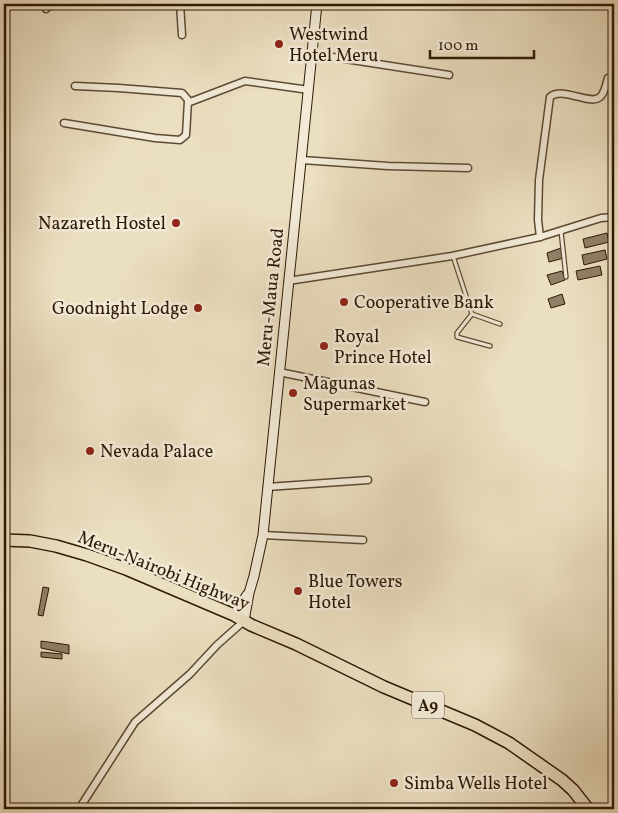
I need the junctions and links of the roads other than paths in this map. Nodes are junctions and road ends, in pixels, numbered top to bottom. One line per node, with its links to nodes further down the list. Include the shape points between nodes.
1 (180, 4): 3 (street)
2 (317, 4): 4 (main road, Meru-Maua Road)
3 (182, 36)
4 (313, 54): 5 (street); 8 (main road, Meru-Maua Road)
5 (449, 75)
6 (608, 78): 15 (street, via 599,98 554,94 550,98 539,180)
7 (75, 86): 9 (street, via 182,93)
8 (309, 90): 9 (street, via 245,81); 11 (main road, Meru-Maua Road)
9 (188, 101): 10 (street, via 186,135 180,140)
10 (64, 123)
11 (302, 160): 12 (street); 18 (main road, Meru-Maua Road)
12 (468, 168)
13 (614, 217): 14 (street)
14 (561, 231): 15 (street); 17 (lane)
15 (540, 237): 16 (street)
16 (452, 256): 18 (street); 19 (lane)
17 (566, 277)
18 (288, 281): 22 (main road, Meru-Maua Road)
19 (472, 314): 20 (lane); 21 (lane, via 456,333 457,337)
20 (500, 324)
21 (490, 346)
22 (279, 372): 23 (street); 25 (main road, Meru-Maua Road)
23 (425, 402)
24 (368, 480): 25 (street)
25 (267, 487): 26 (main road, Meru-Maua Road)
26 (263, 535): 28 (street); 29 (main road, Meru-Maua Road)
27 (4, 540): 29 (highway, Meru-Nairobi Highway / A9, via 42,543 87,555)
28 (362, 540)
29 (243, 621): 30 (street); 30 (street); 32 (highway, A9, via 476,725 509,743 562,780)
30 (228, 634): 31 (street, via 190,674 135,722)
31 (80, 809)
32 (588, 809)

